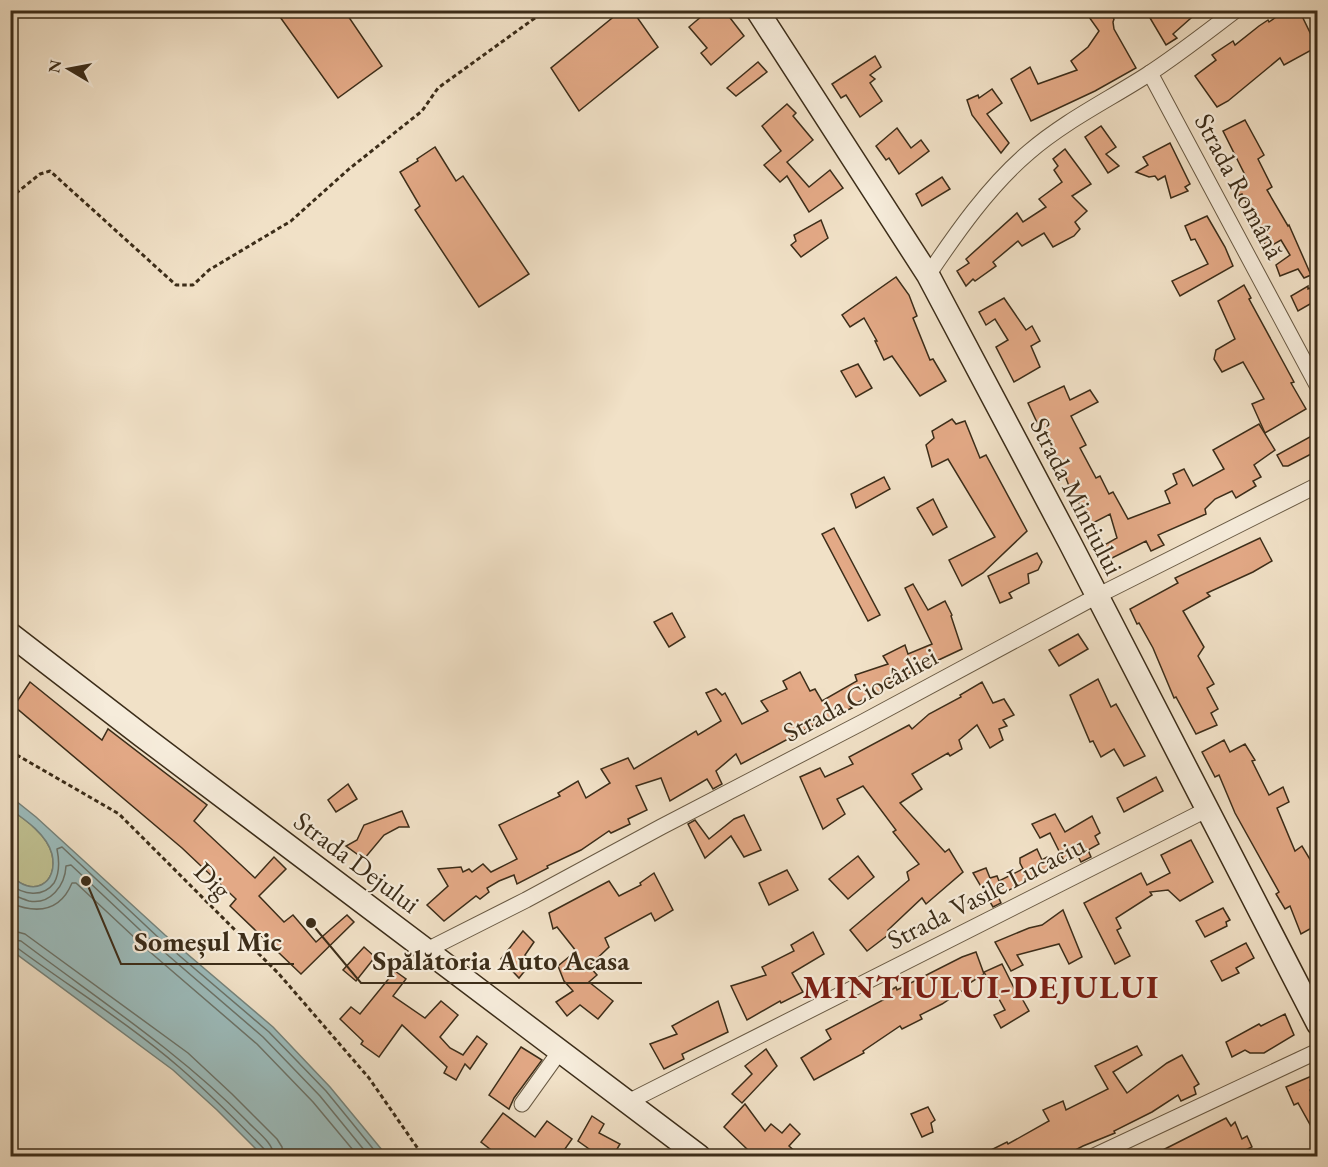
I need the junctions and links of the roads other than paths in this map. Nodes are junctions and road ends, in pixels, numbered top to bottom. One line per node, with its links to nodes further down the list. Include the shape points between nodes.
1 (757, 10): 4 (main road, Strada Mintiului)
2 (1236, 10): 3 (street)
3 (1150, 73): 4 (street, via 1054,132 1027,154 953,238); 5 (street, Strada Română)
4 (928, 275): 7 (main road, Strada Mintiului)
5 (1317, 387)
6 (1317, 484): 7 (street, Strada Ciocârliei)
7 (1097, 597): 9 (main road, Strada Mintiului); 10 (street, Strada Ciocârliei)
8 (10, 634): 10 (main road, Strada Dejului)
9 (1206, 810): 11 (main road, Strada Mintiului); 14 (street, Strada Vasile Lucaciu)
10 (427, 950): 12 (main road, Strada Dejului)
11 (1317, 1024)
12 (560, 1051): 14 (main road, Strada Dejului); 15 (street)
13 (1317, 1051): 17 (street)
14 (628, 1102): 16 (main road, Strada Dejului)
15 (522, 1104)
16 (699, 1156)
17 (1094, 1156)

